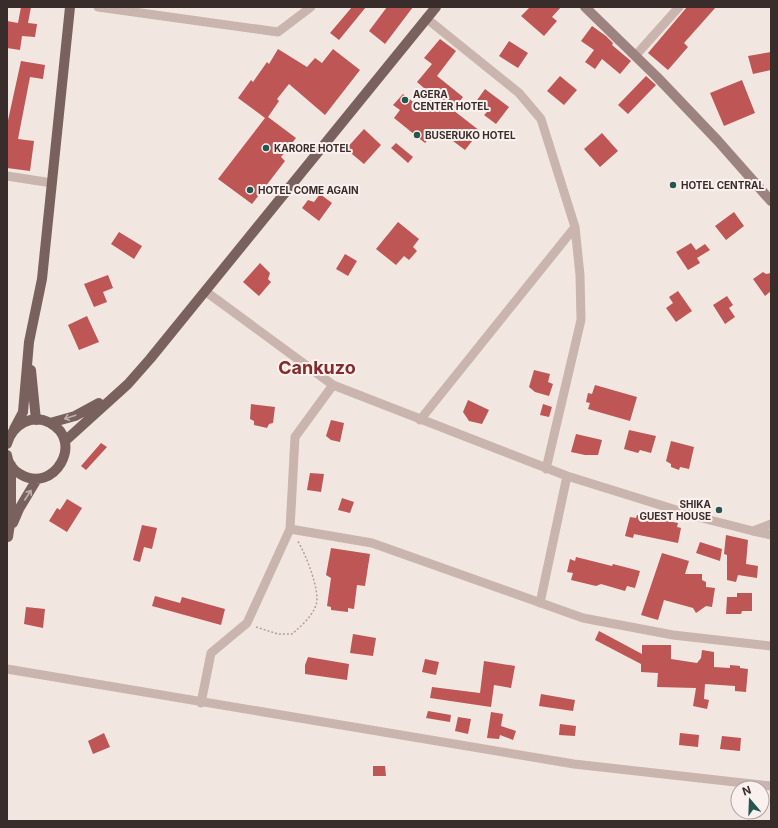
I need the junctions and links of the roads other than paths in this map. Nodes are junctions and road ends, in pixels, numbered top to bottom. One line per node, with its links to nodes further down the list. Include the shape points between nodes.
1 (70, 7): 10 (main road)
2 (98, 7): 3 (street, via 278,32)
3 (311, 7)
4 (436, 7): 7 (main road)
5 (585, 7): 8 (main road)
6 (679, 7): 8 (street)
7 (426, 18): 12 (street, via 519,92 541,119); 13 (main road)
8 (636, 55): 11 (main road)
9 (7, 176): 10 (street)
10 (52, 183): 14 (main road, via 42,279)
11 (771, 201)
12 (575, 227): 18 (street); 25 (street, via 581,320)
13 (205, 291): 15 (main road); 16 (street)
14 (29, 342): 17 (main road); 20 (main road, via 23,412)
15 (128, 384): 19 (main road, one-way to 19, via 88,410); 21 (main road)
16 (333, 386): 18 (street); 29 (street, via 295,438)
17 (36, 420): 19 (main road); 20 (main road, via 20,424)
18 (420, 420): 25 (street)
19 (50, 423): 21 (main road, via 57,428)
20 (14, 429): 22 (main road)
21 (65, 441): 27 (main road, via 65,456 62,463 52,474)
22 (7, 444)
23 (7, 454): 24 (main road)
24 (11, 465): 27 (main road, via 22,475); 32 (main road, via 11,517)
25 (546, 469): 26 (street)
26 (567, 476): 30 (street); 33 (street)
27 (37, 479): 32 (main road, one-way to 27, via 19,509)
28 (771, 524): 30 (street)
29 (290, 529): 33 (street, via 372,543); 36 (street, via 247,623 211,653)
30 (753, 531): 31 (street)
31 (771, 535)
32 (7, 538)
33 (540, 603): 34 (street, via 583,618 628,628)
34 (771, 646)
35 (7, 669): 36 (street)
36 (201, 703): 37 (street, via 574,764)
37 (771, 786)

